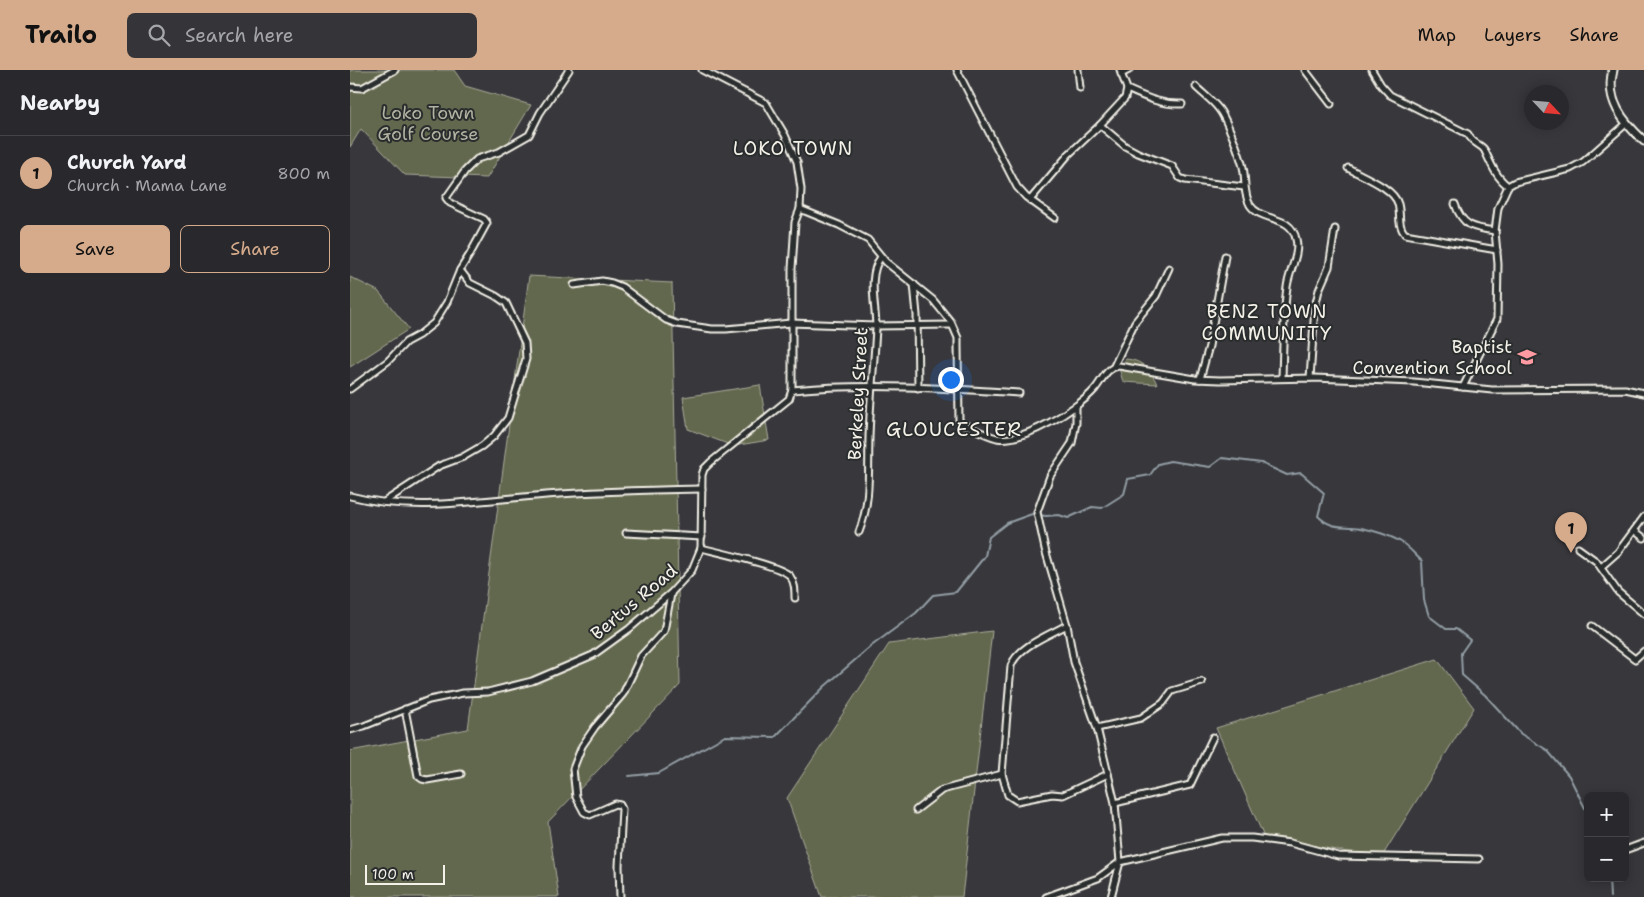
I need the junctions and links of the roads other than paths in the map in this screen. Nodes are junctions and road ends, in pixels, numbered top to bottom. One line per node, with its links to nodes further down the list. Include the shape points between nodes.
1 (395, 70): 11 (street, via 362,88)
2 (569, 70): 33 (street, via 529,135 500,152 477,159 446,198 487,223)
3 (702, 70): 25 (street, via 761,100 770,108 795,154 801,189)
4 (957, 70): 23 (street, via 1017,187)
5 (1078, 70): 13 (street)
6 (1129, 70): 10 (street)
7 (1305, 70): 16 (street)
8 (1372, 70): 21 (street, via 1390,95 1468,134 1472,142 1484,149 1491,166)
9 (1613, 70): 17 (street, via 1610,80 1612,94)
10 (1120, 72): 14 (street)
11 (350, 87)
12 (1196, 87): 22 (street, via 1223,115 1243,167)
13 (1080, 88)
14 (1127, 89): 15 (street, via 1151,100); 18 (street, via 1125,98)
15 (1182, 104)
16 (1331, 104)
17 (1626, 124): 19 (street); 21 (street, via 1583,162 1570,169)
18 (1100, 125): 22 (street, via 1125,146 1172,166 1180,178); 23 (street, via 1069,154)
19 (1644, 142)
20 (1348, 168): 29 (street, via 1394,196 1400,226 1405,234)
21 (1508, 186): 28 (street, via 1498,208)
22 (1244, 187): 41 (street, via 1250,206 1290,225 1297,241 1286,290)
23 (1030, 200): 26 (street)
24 (1455, 204): 28 (street, via 1458,215 1466,223)
25 (800, 209): 31 (street, via 868,240); 36 (street, via 794,228)
26 (1056, 218)
27 (1335, 230): 42 (street, via 1329,268 1314,307)
28 (1495, 231): 29 (street)
29 (1497, 250): 45 (street, via 1497,319)
30 (1225, 256): 43 (street)
31 (881, 257): 34 (street); 38 (street, Berkeley Street, via 875,272)
32 (1169, 268): 40 (street, via 1156,296 1135,322)
33 (460, 270): 47 (street, via 434,323); 55 (street, via 470,283 506,303 525,343 526,359 508,418 482,446 439,466)
34 (914, 284): 37 (street, via 933,300); 39 (street)
35 (574, 285): 36 (street, via 612,283 677,324 726,329)
36 (791, 323): 38 (street); 49 (street)
37 (952, 324): 39 (street); 48 (street, via 958,338)
38 (876, 326): 39 (street); 44 (street, Berkeley Street)
39 (917, 326): 46 (street)
40 (1114, 366): 43 (street); 52 (street)
41 (1282, 378): 42 (street); 43 (street)
42 (1310, 378): 45 (street)
43 (1200, 379)
44 (872, 386): 46 (street); 49 (street); 58 (street, Berkeley Street, via 868,503)
45 (1463, 387): 50 (street)
46 (918, 388): 48 (street)
47 (350, 389)
48 (958, 389): 51 (street); 52 (street, via 961,423 997,438 1020,435)
49 (792, 390): 53 (street, Bertus Road, via 786,404 707,465 702,475)
50 (1644, 392)
51 (1019, 393)
52 (1076, 406): 68 (street, via 1072,443 1050,476 1037,512)
53 (702, 489): 55 (street, via 577,493 418,505); 60 (street, Bertus Road)
54 (350, 496): 55 (street)
55 (384, 502)
56 (1644, 517): 57 (street)
57 (1635, 530): 61 (street); 64 (street)
58 (859, 532)
59 (626, 533): 60 (street)
60 (702, 538): 62 (street, Bertus Road)
61 (1644, 538)
62 (701, 548): 65 (street, Bertus Road, via 692,570); 66 (street, via 788,574 794,584)
63 (1578, 548): 64 (street)
64 (1601, 567): 67 (street, via 1618,592)
65 (671, 593): 72 (street, Bertus Road, via 629,629 586,659 512,687 429,700); 85 (street, via 664,631 641,656 623,694 582,746 573,769 576,798 584,812 595,814 615,804 622,809)
66 (795, 598)
67 (1644, 614)
68 (1067, 625): 73 (street, via 1074,662); 77 (street, via 1021,651 1013,659)
69 (1592, 626): 70 (street, via 1635,659)
70 (1644, 651)
71 (1202, 682): 73 (street, via 1172,691 1163,703 1141,718)
72 (405, 709): 74 (street, Bertus Road); 76 (street, via 418,776 427,780)
73 (1097, 728): 78 (street)
74 (350, 730)
75 (1213, 737): 79 (street, via 1190,785)
76 (461, 774)
77 (1002, 774): 78 (street, via 1008,795 1017,801 1063,795); 80 (street, via 942,790)
78 (1108, 774): 79 (street)
79 (1115, 803): 84 (street)
80 (916, 810)
81 (1644, 843): 82 (street)
82 (1629, 849)
83 (1479, 859): 84 (street, via 1338,856 1290,843 1222,838)
84 (1120, 862): 86 (street, via 1098,878); 87 (street)
85 (620, 897)
86 (1046, 897)
87 (1111, 897)

